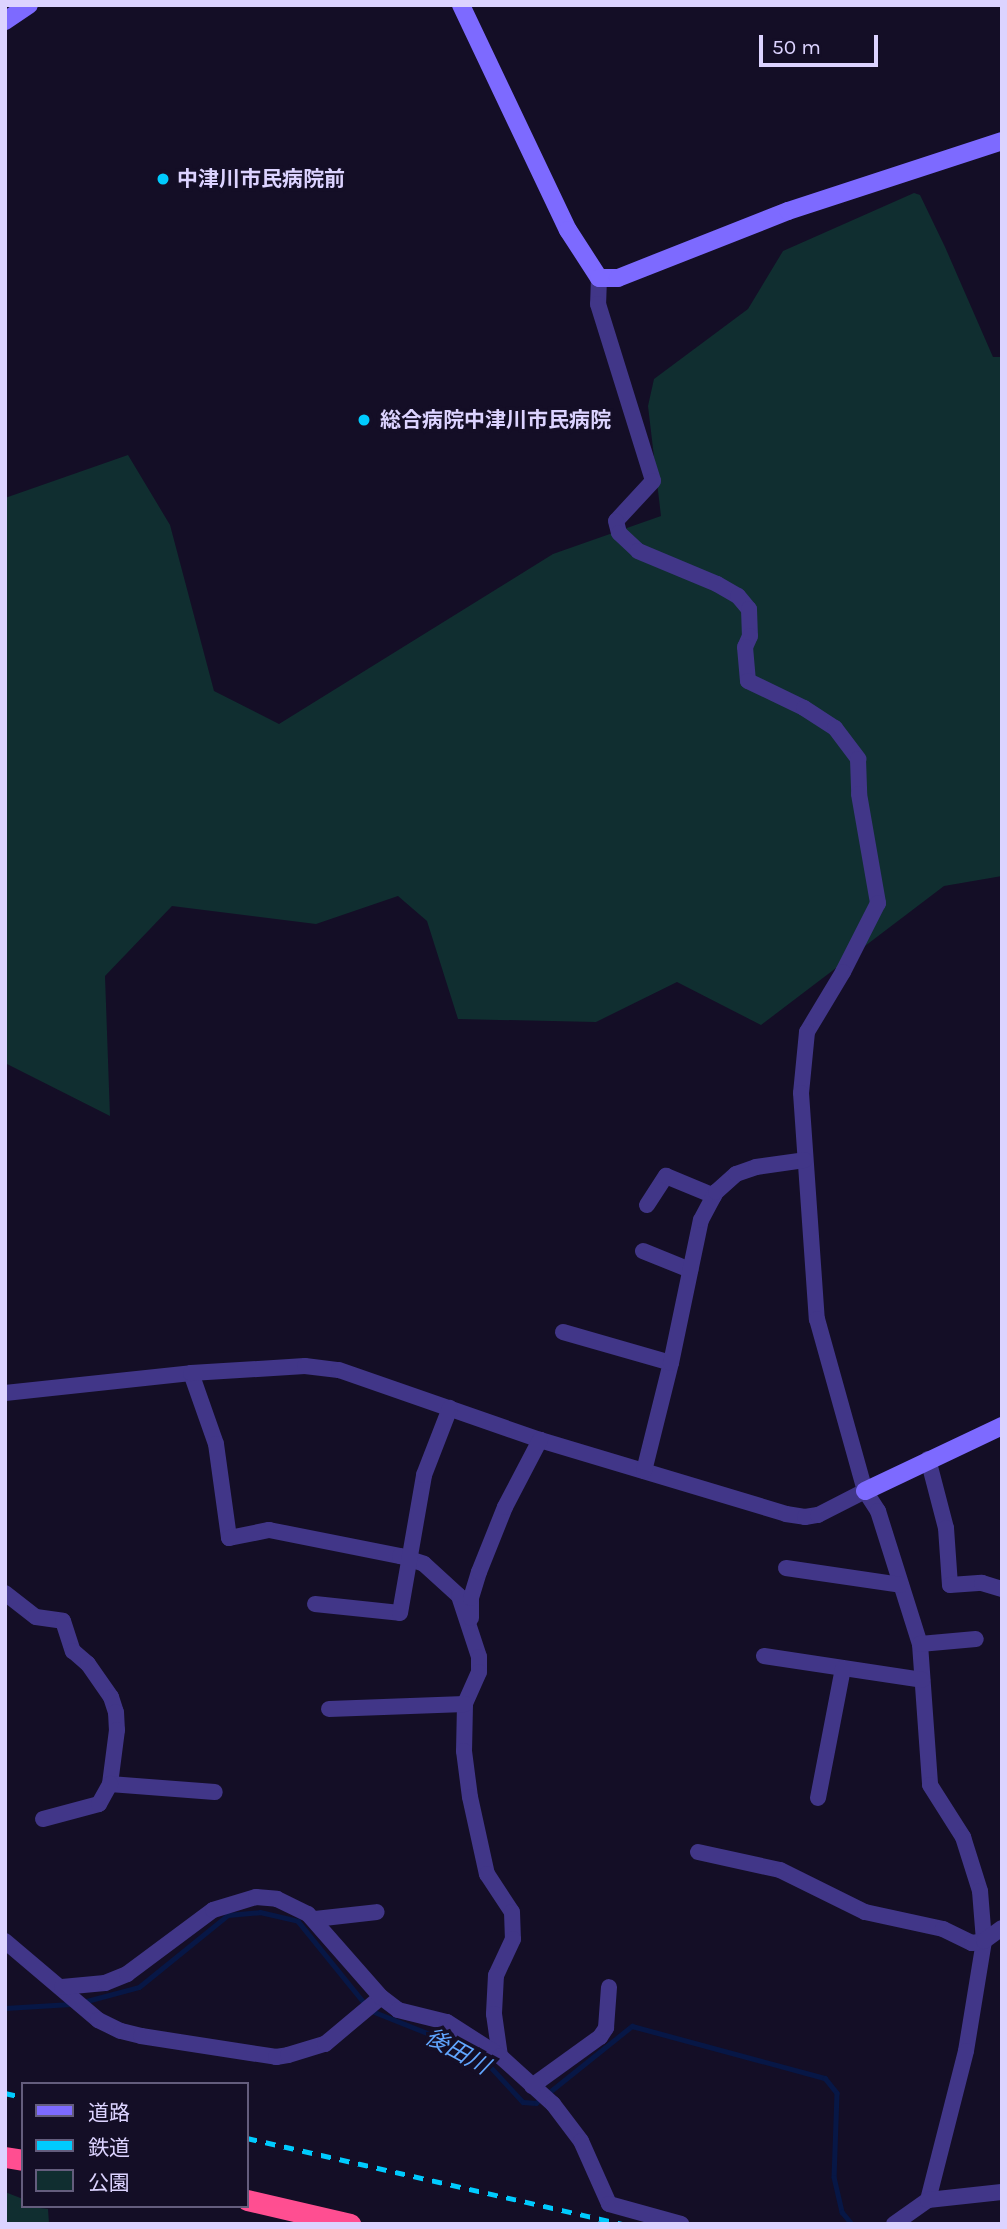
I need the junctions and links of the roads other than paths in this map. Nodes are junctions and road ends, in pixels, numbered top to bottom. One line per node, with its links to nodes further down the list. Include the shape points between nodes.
1 (29, 5): 3 (street)
2 (461, 5): 5 (street, via 568,230)
3 (5, 21)
4 (1002, 141): 5 (street, via 788,211 618,278)
5 (599, 278): 6 (street, via 598,304 653,481 616,521 619,533 638,551 738,596 749,609 748,681 835,728 858,759 859,794 878,903 807,1032 801,1093)
6 (805, 1160): 7 (street, via 736,1174); 20 (street, via 817,1319)
7 (714, 1196): 8 (street, via 666,1176); 10 (street, via 701,1220)
8 (647, 1205)
9 (643, 1251): 10 (street)
10 (691, 1270): 12 (street)
11 (563, 1332): 12 (street)
12 (671, 1363): 19 (street)
13 (191, 1373): 14 (street); 15 (street, via 305,1366 339,1370); 21 (street, via 216,1444 229,1538 270,1530)
14 (5, 1393)
15 (450, 1408): 17 (street); 21 (street, via 424,1475)
16 (1002, 1426): 18 (street)
17 (540, 1440): 19 (street); 27 (street, via 505,1507 479,1572 471,1598)
18 (928, 1460): 20 (street); 24 (street, via 946,1528 950,1585 982,1583)
19 (644, 1471): 20 (street, via 805,1517)
20 (866, 1491): 23 (street, via 878,1511)
21 (411, 1559): 26 (street, via 400,1613); 27 (street, via 424,1564 459,1595)
22 (786, 1568): 23 (street)
23 (901, 1585): 29 (street)
24 (1002, 1589)
25 (5, 1593): 35 (street, via 36,1617 63,1621 73,1651 111,1697 117,1730)
26 (315, 1604)
27 (471, 1624): 33 (street, via 479,1672)
28 (976, 1639): 29 (street)
29 (920, 1644): 32 (street)
30 (764, 1656): 31 (street)
31 (843, 1668): 32 (street); 37 (street)
32 (922, 1680): 44 (street, via 930,1785 963,1837 980,1891)
33 (465, 1704): 34 (street); 48 (street, via 464,1751 484,1862 512,1912 513,1939 496,1975 494,2014)
34 (329, 1709)
35 (110, 1784): 36 (street); 38 (street, via 99,1804)
36 (215, 1792)
37 (818, 1798)
38 (43, 1819)
39 (698, 1852): 44 (street, via 780,1870 865,1912 943,1929 972,1942)
40 (377, 1912): 41 (street)
41 (315, 1919): 46 (street, via 277,1899 234,1901 213,1910 127,1975); 47 (street)
42 (1002, 1928): 44 (street)
43 (5, 1941): 46 (street)
44 (984, 1941): 52 (street, via 966,2051)
45 (609, 1987): 49 (street, via 606,2028 600,2037)
46 (65, 1989): 47 (street, via 92,2014 121,2031 276,2057 326,2044)
47 (379, 1998): 48 (street, via 398,2010 447,2022)
48 (500, 2056): 49 (street)
49 (534, 2088): 54 (street, via 553,2104 581,2141 609,2204)
50 (1002, 2192): 52 (street)
51 (248, 2200): 53 (highway)
52 (928, 2200): 55 (street)
53 (350, 2224)
54 (681, 2224)
55 (894, 2224)

